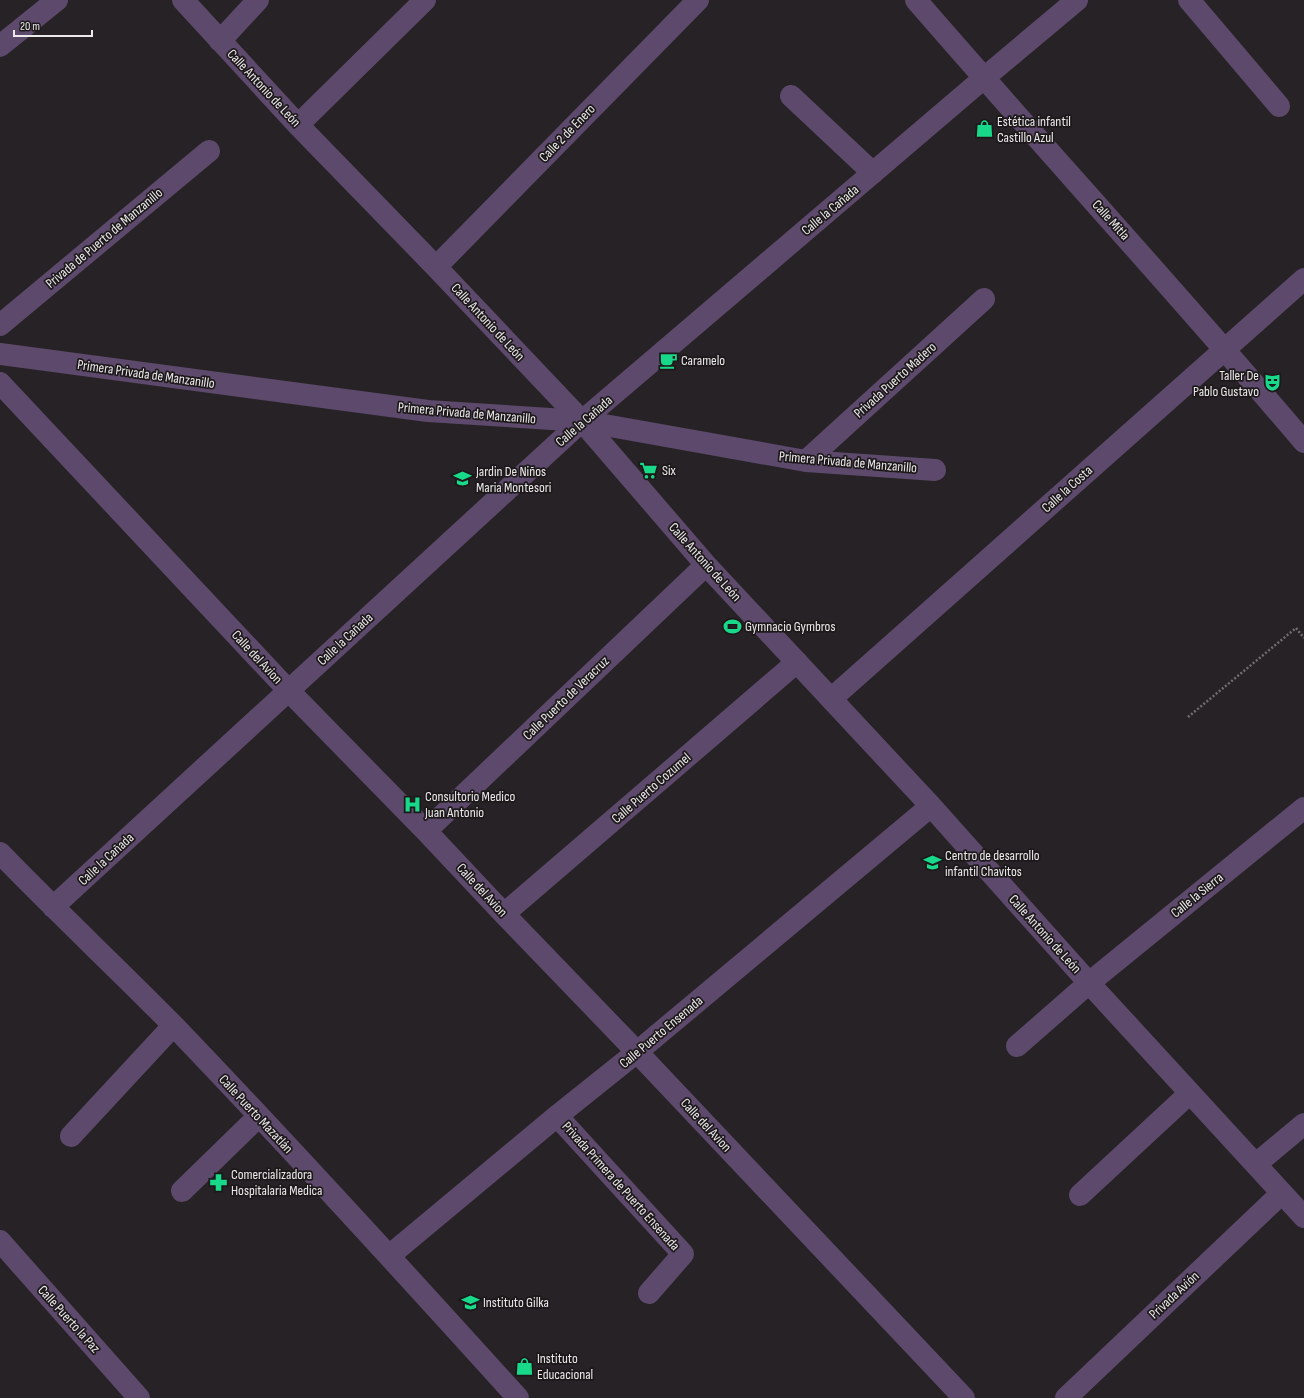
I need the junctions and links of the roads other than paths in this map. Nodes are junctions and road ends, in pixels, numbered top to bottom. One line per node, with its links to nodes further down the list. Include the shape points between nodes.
1 (57, 0): 10 (street)
2 (183, 0): 9 (street, Calle Antonio de León)
3 (258, 0): 9 (street)
4 (425, 0): 14 (street)
5 (698, 0): 17 (street, Calle 2 de Enero)
6 (916, 0): 11 (street, Calle Mitla)
7 (1077, 0): 11 (street, Calle la Cañada)
8 (1189, 0): 13 (street)
9 (220, 41): 14 (street, Calle Antonio de León)
10 (0, 46)
11 (984, 78): 16 (street, Calle la Cañada); 21 (street, Calle Mitla)
12 (790, 96): 16 (street)
13 (1279, 106)
14 (298, 125): 17 (street, Calle Antonio de León)
15 (209, 151): 20 (street, Privada de Puerto de Manzanillo)
16 (873, 173): 24 (street, Calle la Cañada)
17 (436, 267): 24 (street, Calle Antonio de León)
18 (1304, 279): 21 (street, Calle la Costa)
19 (984, 299): 26 (street, Privada Puerto Madero)
20 (0, 325)
21 (1225, 349): 25 (street, Calle Mitla); 31 (street, Calle la Costa)
22 (0, 354): 24 (street, Primera Privada de Manzanillo, via 428,412)
23 (0, 383): 30 (street, Calle del Avion)
24 (582, 421): 26 (street, Primera Privada de Manzanillo); 28 (street, Calle Antonio de León); 30 (street, Calle la Cañada)
25 (1304, 442)
26 (806, 461): 27 (street, Primera Privada de Manzanillo)
27 (935, 470)
28 (706, 565): 29 (street, Calle Antonio de León); 34 (street, Calle Puerto de Veracruz)
29 (797, 662): 31 (street, Calle Antonio de León); 37 (street, Calle Puerto Cozumel)
30 (289, 691): 34 (street, Calle del Avion); 36 (street, Calle la Cañada)
31 (831, 699): 32 (street, Calle Antonio de León)
32 (931, 806): 38 (street, Calle Antonio de León); 41 (street, Calle Puerto Ensenada)
33 (1304, 808): 38 (street, Calle la Sierra)
34 (426, 831): 37 (street, Calle del Avion)
35 (1, 856): 36 (street, Calle Puerto Mazatlán)
36 (53, 908): 39 (street, Calle Puerto Mazatlán)
37 (504, 914): 41 (street, Calle del Avion)
38 (1089, 983): 40 (street, Calle la Sierra); 42 (street, Calle Antonio de León)
39 (173, 1026): 43 (street, Calle Puerto Mazatlán); 46 (street)
40 (1017, 1046)
41 (637, 1052): 44 (street, Calle Puerto Ensenada); 57 (street, Calle del Avion)
42 (1190, 1093): 47 (street, Calle Antonio de León); 50 (street)
43 (259, 1116): 48 (street); 53 (street, Calle Puerto Mazatlán)
44 (557, 1116): 53 (street, Calle Puerto Ensenada); 54 (street, Privada Primera de Puerto Ensenada, via 683,1254)
45 (1304, 1124): 47 (street)
46 (71, 1136)
47 (1256, 1164): 49 (street, Calle Antonio de León)
48 (182, 1191)
49 (1282, 1193): 51 (street, Calle Antonio de León); 58 (street, Privada Avión)
50 (1080, 1195)
51 (1304, 1217)
52 (0, 1241): 55 (street, Calle Puerto la Paz)
53 (389, 1256): 56 (street, Calle Puerto Mazatlán)
54 (649, 1292)
55 (139, 1398)
56 (518, 1398)
57 (964, 1398)
58 (1066, 1398)

